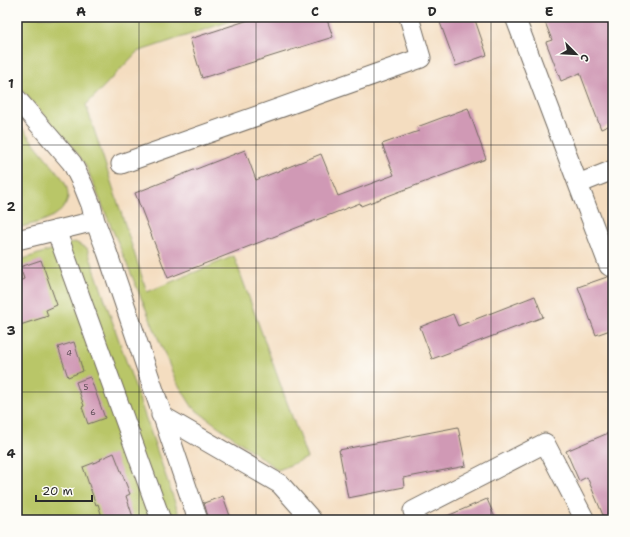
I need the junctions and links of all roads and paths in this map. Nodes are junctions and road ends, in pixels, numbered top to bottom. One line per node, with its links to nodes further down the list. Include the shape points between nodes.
1 (409, 17): 4 (street, via 421,58)
2 (515, 17): 6 (street)
3 (17, 99): 7 (street, via 72,163)
4 (121, 164)
5 (613, 170): 6 (street)
6 (578, 184): 10 (street)
7 (93, 213): 8 (street); 11 (street)
8 (56, 230): 9 (street); 12 (street)
9 (17, 240)
10 (609, 266)
11 (161, 415): 13 (street); 14 (street, via 280,484)
12 (161, 520)
13 (198, 520)
14 (312, 520)
15 (417, 520): 16 (street, via 413,511 545,443)
16 (585, 520)

